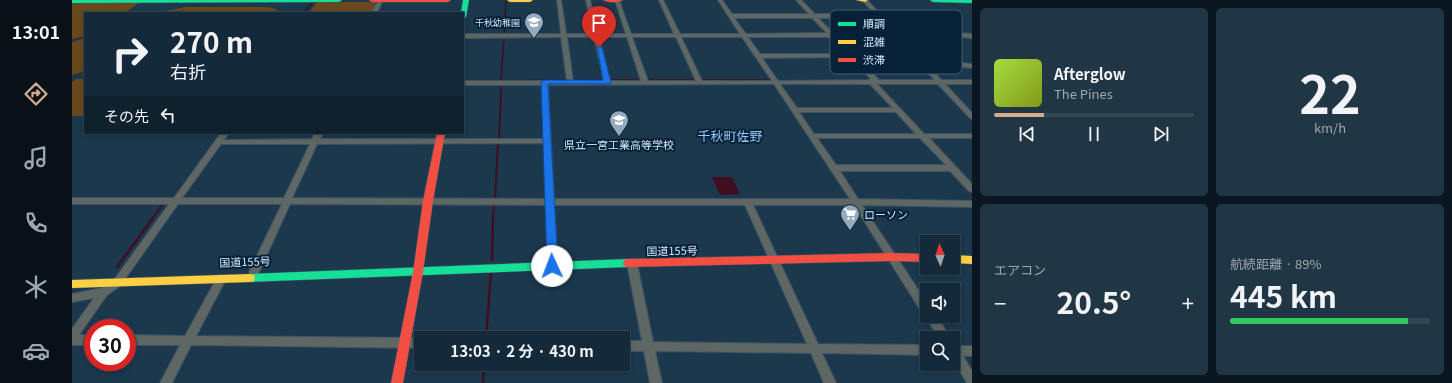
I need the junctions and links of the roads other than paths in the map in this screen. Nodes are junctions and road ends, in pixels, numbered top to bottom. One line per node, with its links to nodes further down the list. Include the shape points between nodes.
1 (88, 0): 2 (main road); 23 (main road)
2 (111, 0): 3 (main road)
3 (213, 0): 4 (main road)
4 (316, 0): 5 (main road)
5 (339, 0)
6 (372, 0): 7 (main road)
7 (381, 0): 8 (main road); 26 (street)
8 (392, 0): 9 (main road)
9 (448, 0)
10 (466, 0): 27 (main road)
11 (510, 0): 12 (main road)
12 (530, 0)
13 (559, 0): 34 (street)
14 (588, 0): 35 (street)
15 (606, 0): 16 (main road)
16 (618, 0): 36 (street)
17 (661, 0): 37 (street)
18 (720, 0): 28 (street)
19 (798, 0): 29 (street)
20 (859, 0): 21 (main road)
21 (864, 0): 25 (street)
22 (933, 0): 24 (main road)
23 (72, 1)
24 (972, 1)
25 (873, 10)
26 (375, 12)
27 (464, 12)
28 (730, 16): 29 (street); 38 (street)
29 (814, 16): 30 (street); 31 (street)
30 (830, 16)
31 (830, 34)
32 (962, 35): 40 (street)
33 (464, 36): 34 (street)
34 (564, 36): 35 (street); 49 (street)
35 (596, 36): 36 (street); 50 (street)
36 (629, 36): 37 (street); 51 (street)
37 (677, 36): 38 (street); 52 (street)
38 (744, 36): 39 (street); 42 (street)
39 (830, 36)
40 (972, 36)
41 (830, 55): 42 (street)
42 (757, 56): 53 (street)
43 (962, 65): 44 (street)
44 (972, 66)
45 (868, 74): 47 (street)
46 (932, 74): 54 (street)
47 (874, 81): 53 (street); 54 (street); 58 (street)
48 (545, 82): 49 (street); 56 (street); 66 (street)
49 (570, 82): 50 (street)
50 (608, 82): 51 (street)
51 (645, 82): 52 (street)
52 (700, 82): 53 (street)
53 (775, 82): 57 (street)
54 (939, 82): 55 (street); 59 (street)
55 (972, 82)
56 (464, 83)
57 (795, 110): 58 (street); 62 (street)
58 (898, 110): 63 (street)
59 (971, 115)
60 (223, 134): 67 (street)
61 (319, 134): 68 (street)
62 (812, 136): 63 (street); 69 (street)
63 (922, 136): 64 (street); 70 (street)
64 (972, 136)
65 (440, 137): 66 (street); 68 (street); 74 (main road)
66 (548, 141): 76 (street)
67 (218, 142): 68 (street); 75 (street)
68 (315, 142): 73 (street)
69 (834, 168): 70 (street); 78 (street)
70 (952, 168): 71 (street)
71 (972, 189)
72 (72, 201): 75 (street)
73 (287, 201): 74 (street); 75 (street); 87 (street)
74 (428, 201): 76 (street); 88 (main road)
75 (175, 202): 91 (street)
76 (550, 202): 77 (street); 86 (street)
77 (748, 202): 78 (street); 83 (street)
78 (855, 202): 79 (street); 80 (street)
79 (972, 204)
80 (892, 257): 81 (main road, 国道155号); 83 (main road, 国道155号); 95 (street)
81 (920, 258)
82 (960, 259): 84 (main road)
83 (774, 260): 85 (main road, 国道155号); 104 (street)
84 (972, 260)
85 (632, 263): 86 (main road, 国道155号); 103 (street)
86 (552, 266): 88 (main road, 国道155号)
87 (254, 272): 88 (main road, 国道155号, via 393,268); 91 (main road, 国道155号)
88 (418, 272): 90 (main road, 国道155号); 100 (main road)
89 (72, 277): 91 (main road, 国道155号)
90 (221, 279): 91 (main road, 国道155号); 99 (street)
91 (120, 280): 92 (main road, 国道155号); 93 (street)
92 (72, 284)
93 (104, 292): 94 (street); 96 (street)
94 (72, 298)
95 (920, 300)
96 (72, 338): 97 (street)
97 (84, 339)
98 (136, 340): 99 (street)
99 (188, 341): 100 (street); 110 (street)
100 (404, 343): 101 (street); 111 (main road)
101 (414, 343)
102 (630, 346): 103 (street)
103 (649, 347): 104 (street); 112 (street)
104 (814, 348): 105 (street); 113 (street)
105 (920, 350)
106 (960, 350): 107 (street)
107 (972, 351)
108 (960, 361): 109 (street)
109 (972, 381)
110 (166, 383)
111 (397, 383)
112 (656, 383)
113 (830, 383)

